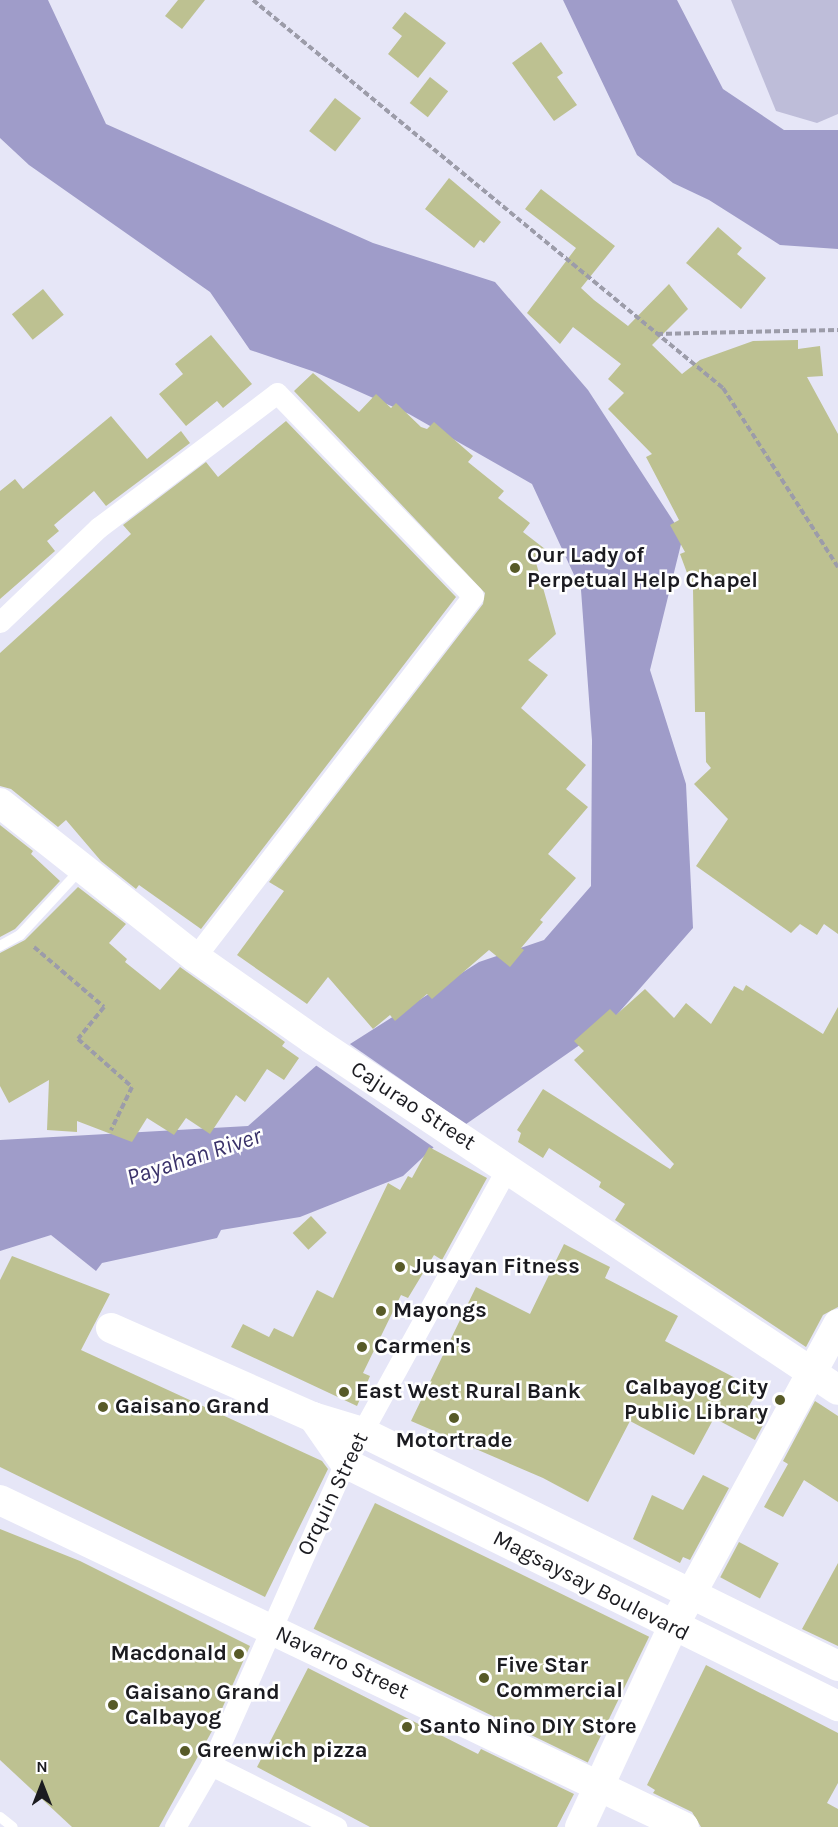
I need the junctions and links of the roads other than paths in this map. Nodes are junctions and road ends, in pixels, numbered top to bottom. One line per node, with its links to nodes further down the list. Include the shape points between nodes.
1 (0, 622): 5 (street, via 98,528 278,393 473,596)
2 (0, 804): 3 (street, Cajurao Street)
3 (81, 869): 4 (lane, via 20,935); 5 (street, Cajurao Street)
4 (0, 946)
5 (195, 957): 6 (street, Cajurao Street)
6 (500, 1163): 9 (street, Cajurao Street); 12 (street, Orquin Street)
7 (838, 1324): 9 (street)
8 (111, 1328): 11 (street)
9 (810, 1371): 10 (street, Cajurao Street); 15 (street)
10 (838, 1390)
11 (313, 1417): 12 (street, Magsaysay Boulevard); 13 (street)
12 (362, 1432): 13 (street, Orquin Street); 15 (street, Magsaysay Boulevard)
13 (345, 1463): 16 (street, Magsaysay Boulevard); 17 (street, Orquin Street)
14 (3, 1504): 17 (street, Navarro Street)
15 (692, 1593): 16 (street); 18 (street, Magsaysay Boulevard)
16 (673, 1627): 19 (street, Magsaysay Boulevard); 21 (street)
17 (269, 1629): 20 (street, Orquin Street); 21 (street, Navarro Street)
18 (838, 1666)
19 (838, 1706)
20 (211, 1765): 24 (street, Orquin Street); 25 (street)
21 (600, 1785): 26 (street); 27 (street, Navarro Street)
22 (0, 1817): 23 (lane)
23 (13, 1827)
24 (175, 1827)
25 (336, 1827)
26 (580, 1827)
27 (684, 1827)

